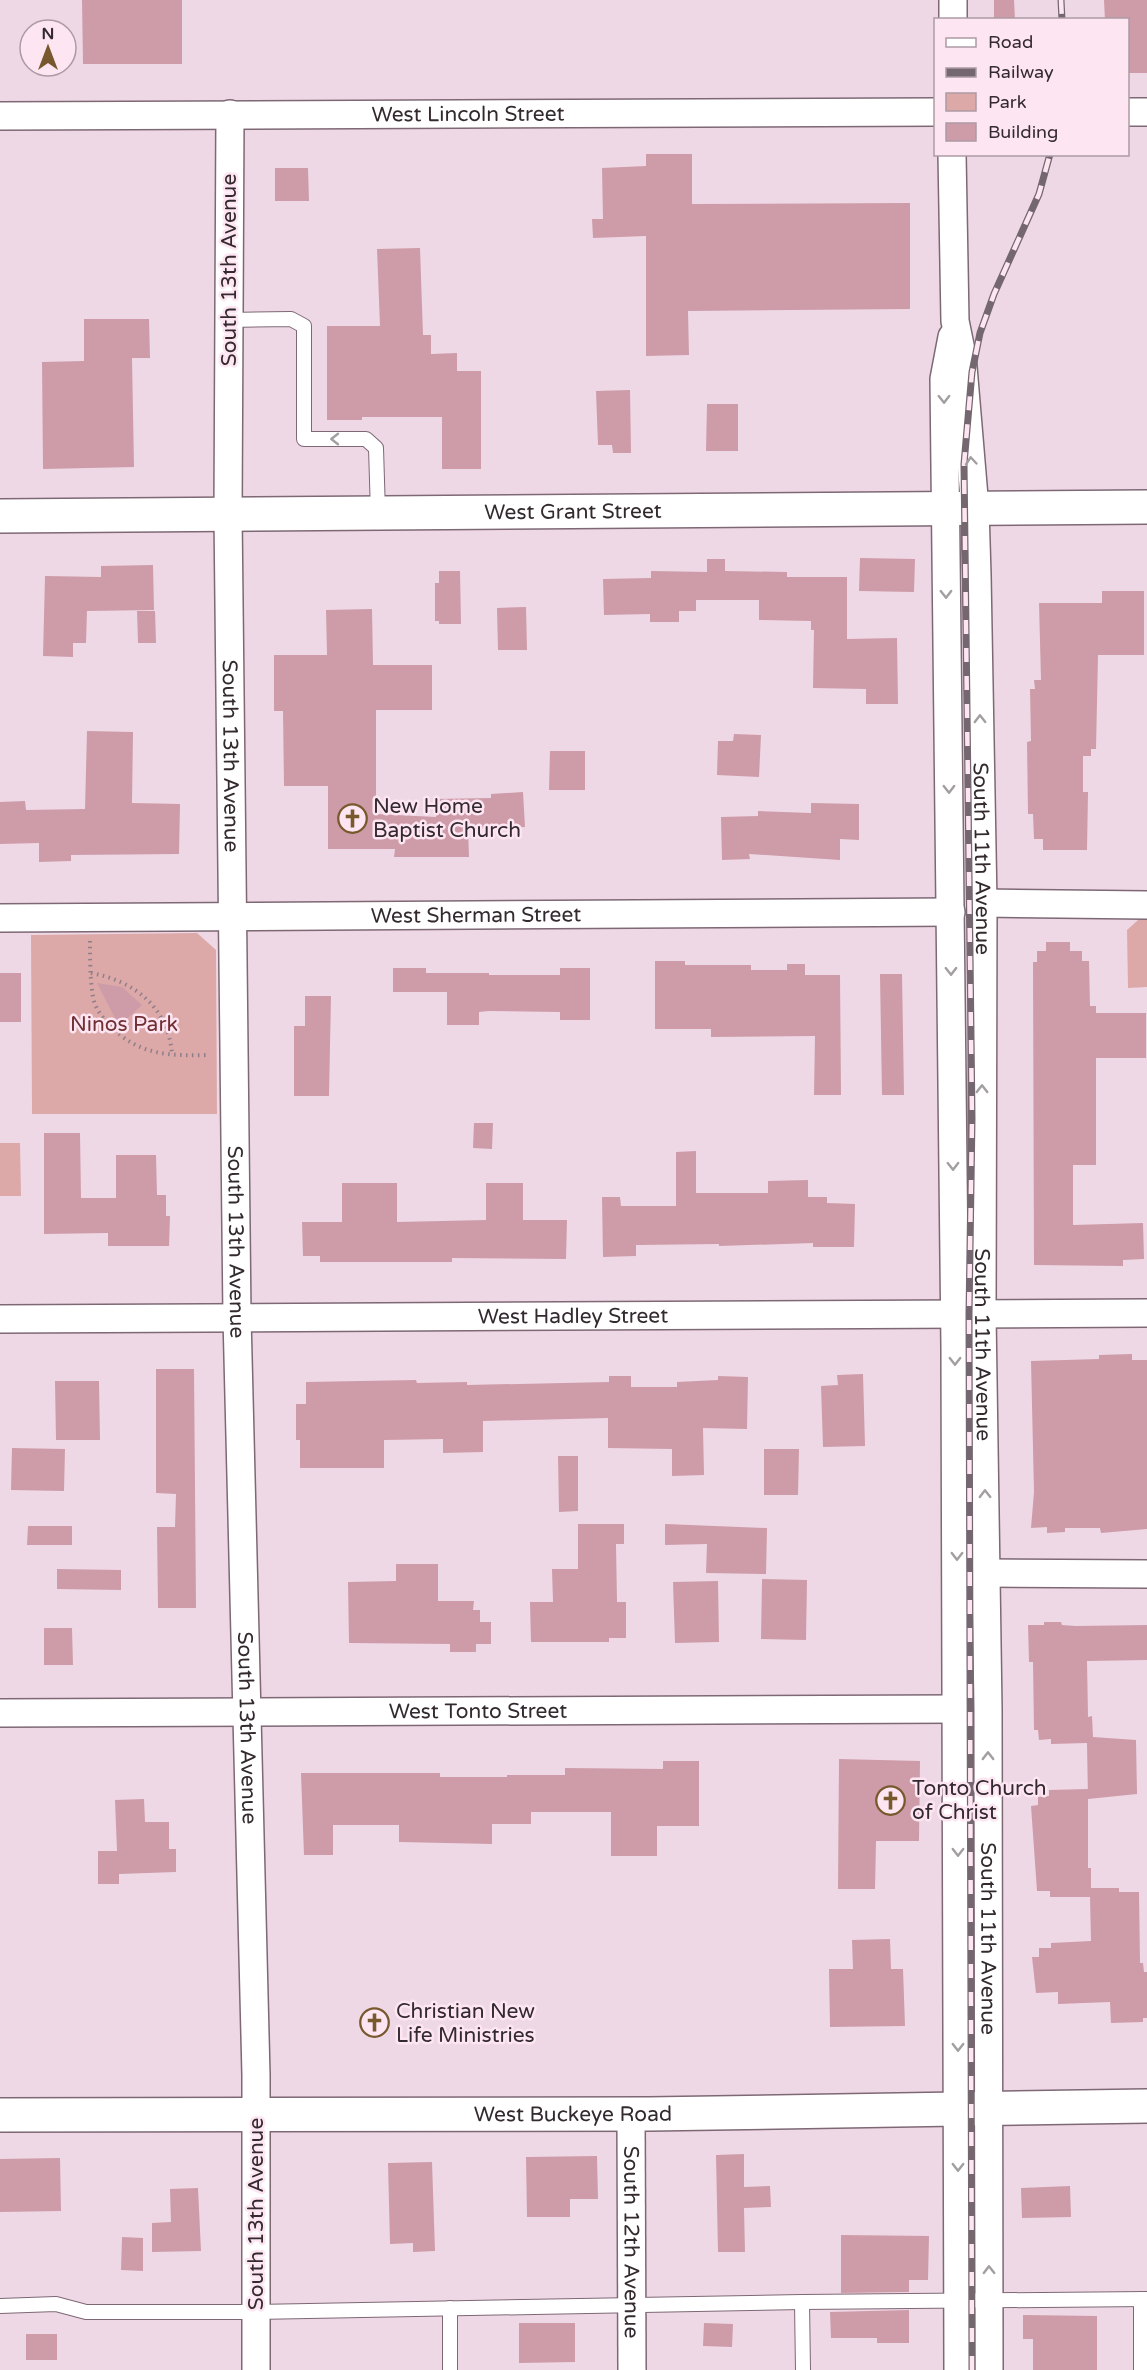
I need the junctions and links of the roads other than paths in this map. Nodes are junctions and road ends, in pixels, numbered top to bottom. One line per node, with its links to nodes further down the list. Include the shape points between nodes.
1 (953, 0): 2 (street)
2 (952, 18)
3 (934, 112): 6 (street, West Lincoln Street)
4 (1129, 112): 5 (street)
5 (1147, 112)
6 (230, 114): 7 (street, West Lincoln Street); 9 (street, South 13th Avenue)
7 (0, 116)
8 (952, 156): 11 (street, South 11th Avenue, via 955,321 962,355)
9 (229, 320): 12 (lane, one-way to 9, via 376,448 366,439 304,439 303,326 291,320); 13 (street, South 13th Avenue)
10 (1147, 507): 11 (main road, West Grant Street)
11 (960, 509): 12 (main road, West Grant Street); 15 (street, South 11th Avenue, one-way to 11); 17 (street, South 11th Avenue, one-way to 17)
12 (378, 513): 13 (main road, West Grant Street)
13 (228, 514): 14 (main road, West Grant Street); 18 (street, South 13th Avenue)
14 (0, 516)
15 (983, 903): 16 (street); 22 (street, South 11th Avenue, one-way to 15)
16 (1147, 905)
17 (951, 912): 18 (street, West Sherman Street); 21 (street, South 11th Avenue, one-way to 21)
18 (234, 917): 19 (street, West Sherman Street); 23 (street, South 13th Avenue)
19 (0, 918)
20 (1147, 1313): 22 (street, West Hadley Street)
21 (955, 1314): 22 (street, West Hadley Street); 23 (street, West Hadley Street); 27 (street, South 11th Avenue, one-way to 27)
22 (982, 1314): 25 (street, South 11th Avenue, one-way to 22)
23 (237, 1317): 24 (street, West Hadley Street); 28 (street, South 13th Avenue)
24 (0, 1319)
25 (986, 1573): 26 (street); 31 (street, South 11th Avenue, one-way to 25)
26 (1147, 1574)
27 (958, 1709): 28 (street, West Tonto Street); 31 (street, South 11th Avenue, one-way to 31)
28 (247, 1712): 29 (street, West Tonto Street); 34 (street, South 13th Avenue)
29 (0, 1713)
30 (1147, 2106): 31 (main road, West Buckeye Road)
31 (972, 2109): 32 (main road, West Buckeye Road); 36 (street, South 11th Avenue, one-way to 36); 37 (street, South 11th Avenue, one-way to 31)
32 (631, 2114): 34 (main road, West Buckeye Road); 39 (street, South 12th Avenue)
33 (0, 2115): 34 (main road, West Buckeye Road)
34 (257, 2115): 42 (street, South 13th Avenue)
35 (1144, 2299): 37 (lane); 49 (lane)
36 (958, 2300): 37 (lane); 38 (lane); 47 (street, South 11th Avenue)
37 (989, 2300): 48 (street, South 11th Avenue)
38 (802, 2302): 39 (lane); 46 (lane)
39 (631, 2305): 41 (lane); 45 (street, South 12th Avenue)
40 (0, 2306): 42 (lane, via 56,2304 86,2312)
41 (450, 2308): 42 (lane); 44 (lane)
42 (255, 2312): 43 (street, South 13th Avenue)
43 (256, 2370)
44 (450, 2370)
45 (632, 2370)
46 (803, 2370)
47 (958, 2370)
48 (989, 2370)
49 (1141, 2370)

